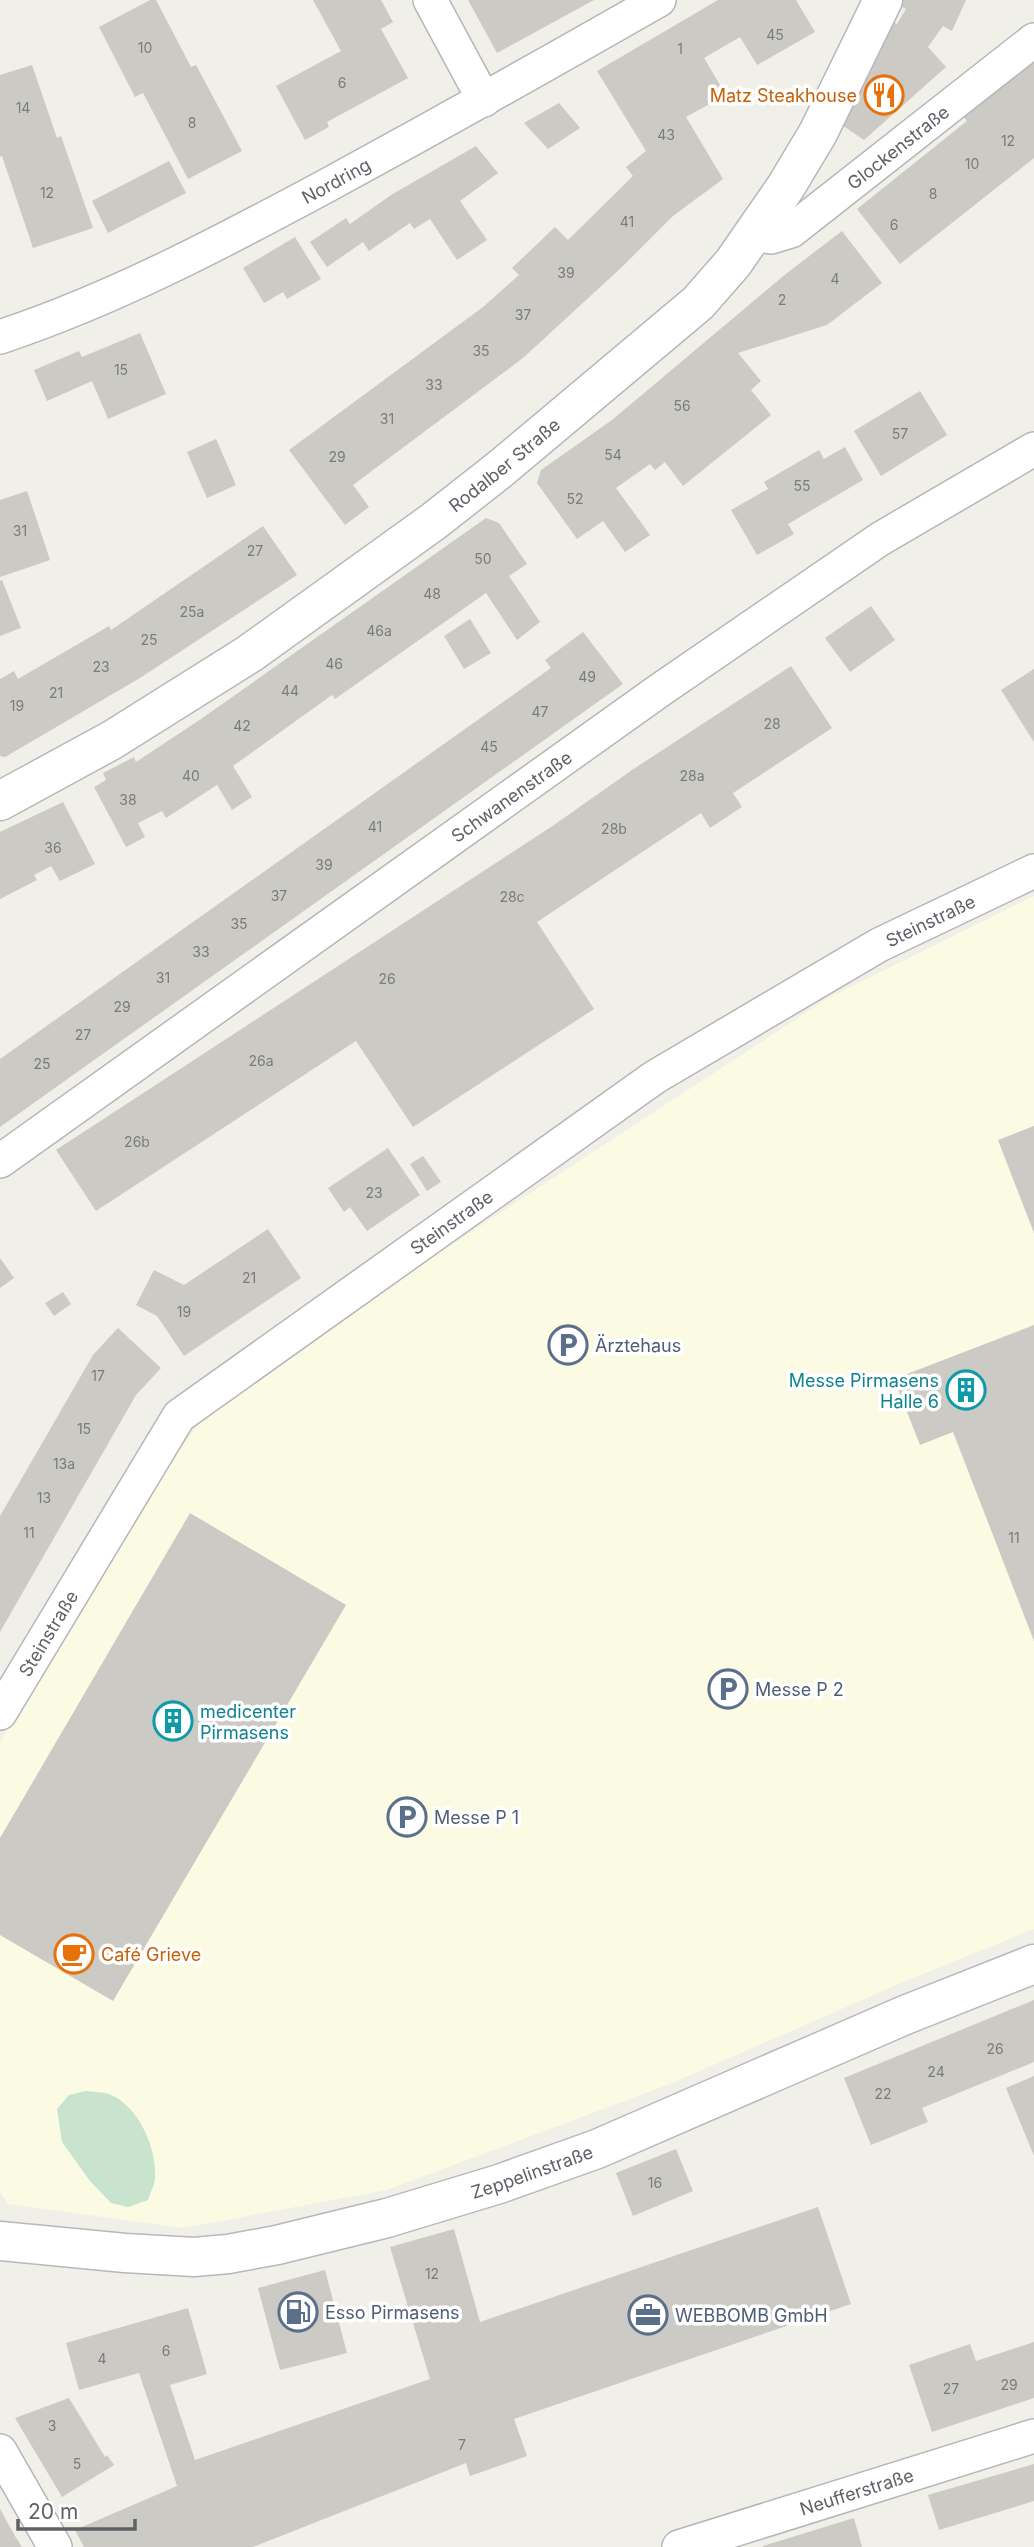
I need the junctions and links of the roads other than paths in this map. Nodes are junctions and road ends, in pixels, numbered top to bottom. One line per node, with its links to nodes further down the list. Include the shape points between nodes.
1 (430, 0): 5 (street)
2 (659, 0): 5 (street, Nordring)
3 (883, 0): 6 (main road, Rodalber Straße, via 818,133)
4 (1034, 40): 6 (street, Glockenstraße, via 791,230 771,237)
5 (484, 100): 7 (street, Nordring, via 159,273 60,317)
6 (753, 234): 9 (main road, Rodalber Straße, via 698,303 434,521 176,702)
7 (0, 337)
8 (1034, 449): 11 (street, Schwanenstraße, via 880,539 682,674)
9 (2, 795)
10 (1034, 871): 12 (street, Steinstraße, via 879,945 654,1077 179,1416)
11 (0, 1161)
12 (0, 1713)
13 (1034, 1964): 14 (main road, Zeppelinstraße, via 597,2149 387,2218 277,2245 194,2257)
14 (0, 2241)
15 (1034, 2436): 18 (street, Neufferstraße)
16 (0, 2451): 17 (street)
17 (55, 2547)
18 (679, 2547)

